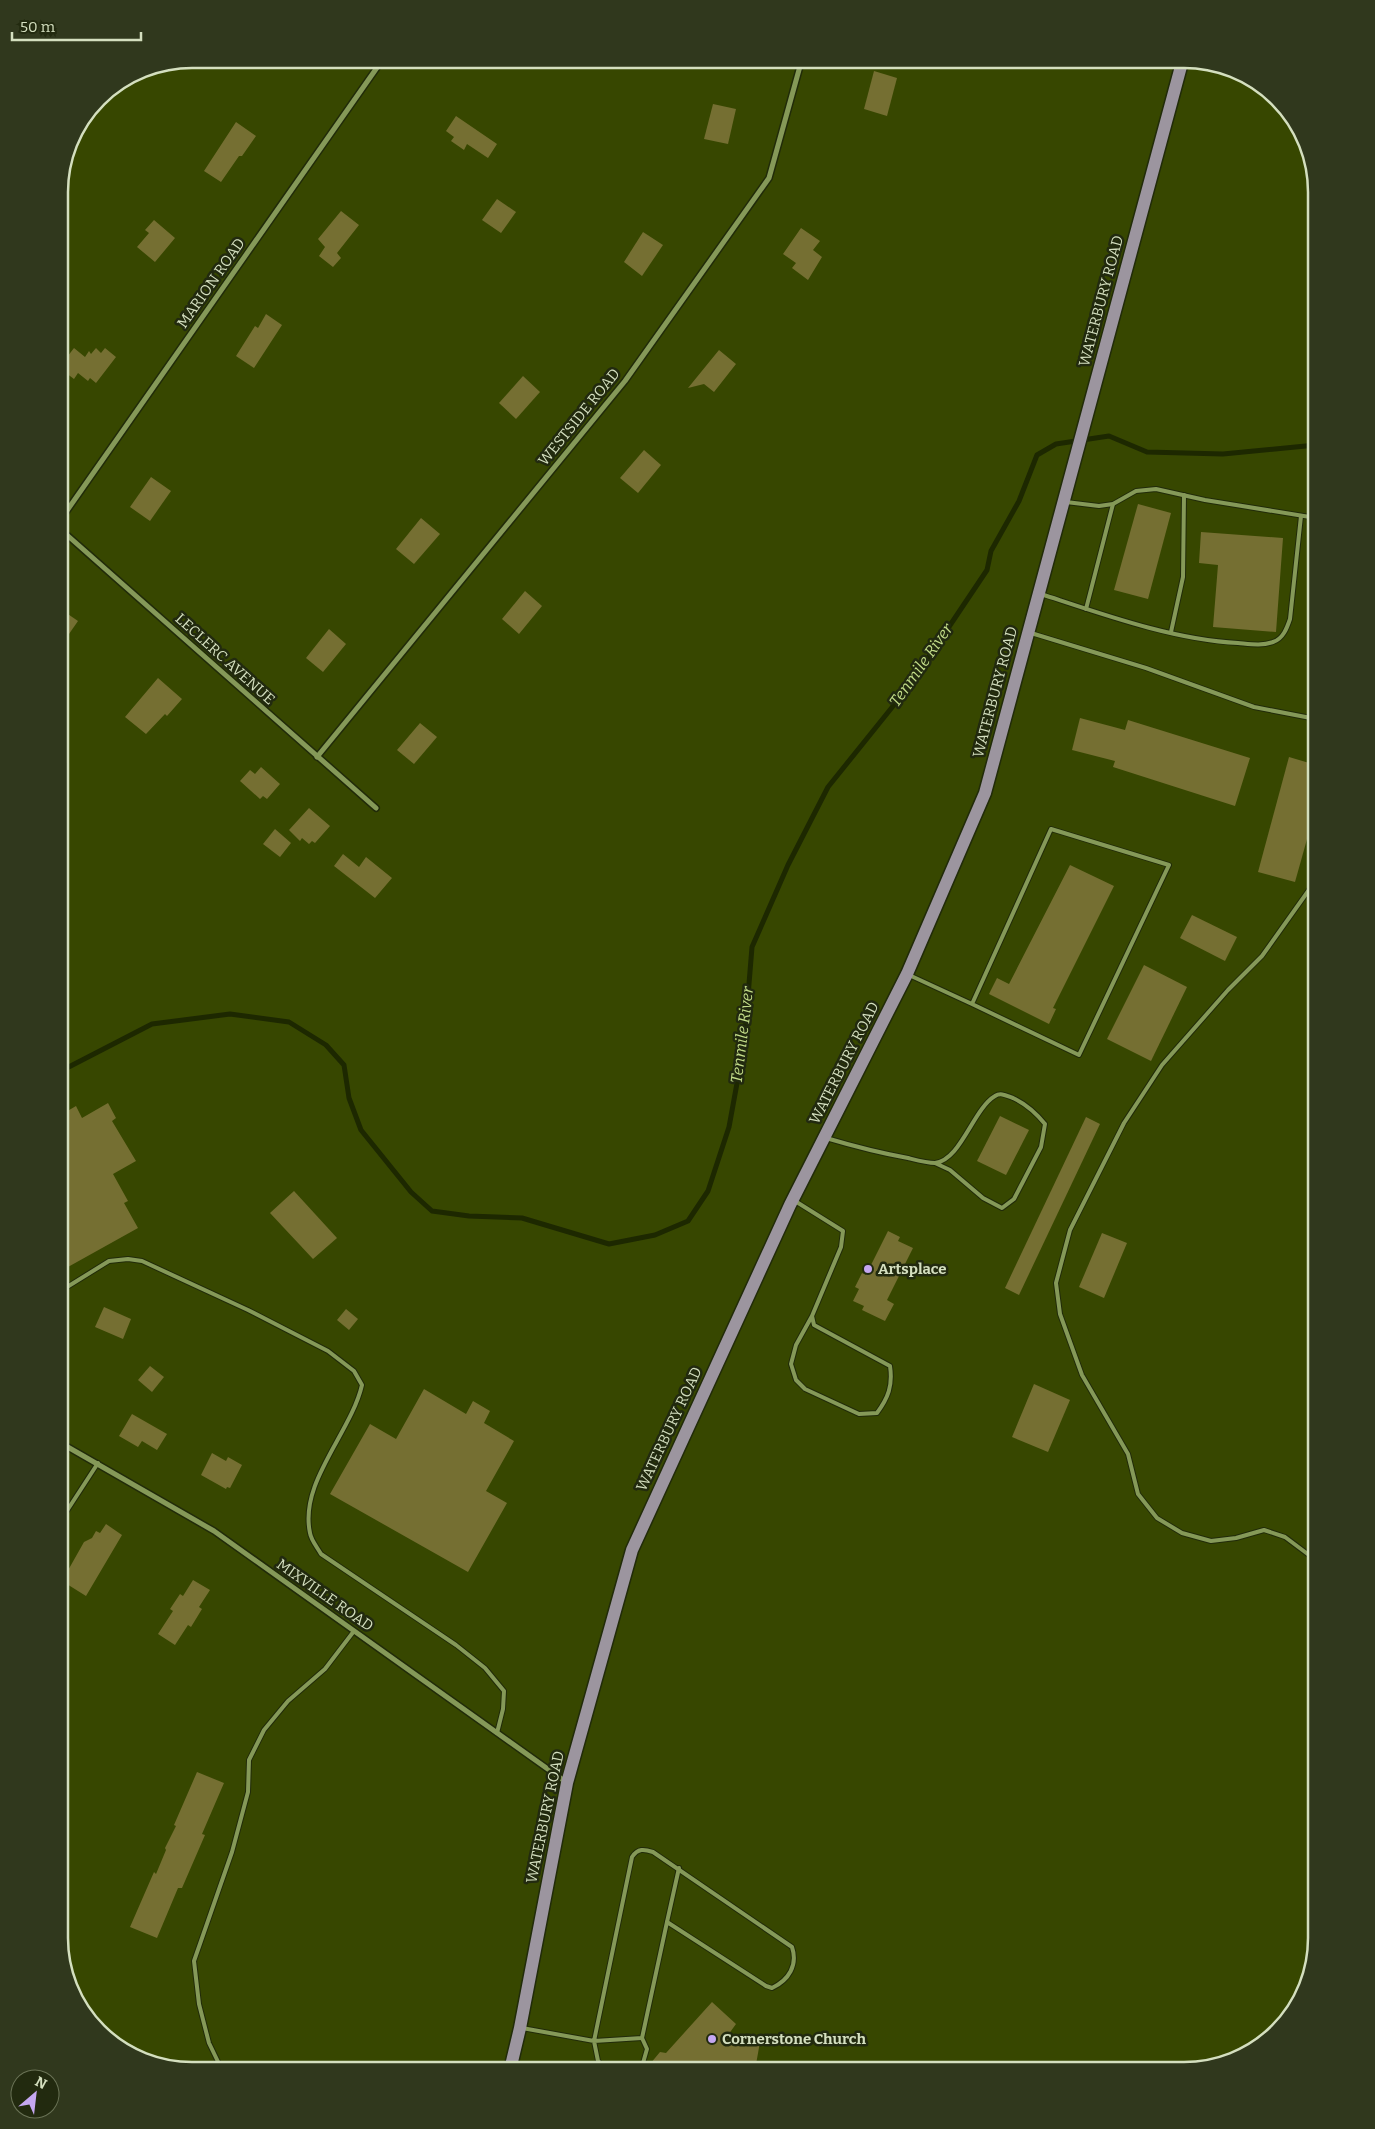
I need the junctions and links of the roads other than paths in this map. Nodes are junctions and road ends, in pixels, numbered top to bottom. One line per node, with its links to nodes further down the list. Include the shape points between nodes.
1 (377, 68): 7 (street, MARION ROAD)
2 (800, 68): 16 (street, WESTSIDE ROAD, via 769,178 625,381)
3 (1181, 68): 5 (main road, WATERBURY ROAD)
4 (1184, 495): 6 (lane, via 1156,489 1136,491); 8 (lane); 14 (lane, via 1183,577)
5 (1064, 501): 6 (lane, via 1099,506); 11 (main road, WATERBURY ROAD)
6 (1112, 504): 12 (lane)
7 (68, 509)
8 (1302, 516): 9 (lane); 14 (lane, via 1290,619 1285,632 1274,642 1260,645 1212,642)
9 (1308, 517)
10 (68, 536): 16 (street, LECLERC AVENUE)
11 (1039, 593): 12 (lane); 13 (main road, WATERBURY ROAD)
12 (1086, 609): 14 (lane)
13 (1028, 632): 15 (lane, via 1146,668 1254,707); 19 (main road, WATERBURY ROAD, via 985,793)
14 (1171, 632)
15 (1308, 717)
16 (317, 757): 17 (street, LECLERC AVENUE)
17 (376, 808)
18 (1308, 891): 29 (lane, via 1262,956 1162,1065 1124,1123 1070,1230 1056,1283 1060,1314 1082,1374 1128,1454 1138,1494 1157,1518 1182,1533 1211,1541 1264,1530 1285,1538)
19 (907, 974): 20 (lane); 21 (main road, WATERBURY ROAD)
20 (972, 1004): 20 (lane, via 1051,829 1168,865 1079,1055)
21 (824, 1137): 22 (lane, via 868,1151); 23 (main road, WATERBURY ROAD)
22 (935, 1163): 22 (lane, via 946,1159 957,1148 995,1095 1003,1094 1023,1103 1045,1124 1041,1147 1014,1199 1002,1208 983,1198 950,1170)
23 (793, 1200): 25 (lane, via 843,1232 841,1247); 32 (main road, WATERBURY ROAD, via 632,1550)
24 (67, 1287): 31 (lane, via 109,1261 142,1261 328,1351 354,1370 362,1386 358,1403 313,1493 308,1516 310,1536 321,1554 456,1644 485,1668 504,1691)
25 (812, 1316): 25 (lane, via 814,1326 890,1366 892,1378 888,1397 877,1413 859,1414 805,1389 796,1380 791,1364 796,1345)
26 (67, 1446): 27 (street, MIXVILLE ROAD)
27 (98, 1463): 28 (lane); 30 (street, MIXVILLE ROAD, via 214,1531)
28 (67, 1510)
29 (1308, 1554)
30 (354, 1631): 31 (street, MIXVILLE ROAD); 38 (lane, via 325,1670 288,1701 264,1730 249,1760 248,1792 232,1852 194,1961 199,2004 209,2043)
31 (497, 1733): 32 (street, MIXVILLE ROAD)
32 (567, 1783): 35 (main road, WATERBURY ROAD)
33 (679, 1868): 34 (lane); 34 (lane, via 792,1947 795,1955 793,1966 778,1985 766,1986); 37 (lane, via 644,1849 632,1858)
34 (667, 1922): 36 (lane)
35 (520, 2028): 37 (lane); 39 (main road, WATERBURY ROAD)
36 (642, 2038): 37 (lane); 41 (lane, via 647,2049)
37 (594, 2041): 40 (lane)
38 (218, 2061)
39 (512, 2061)
40 (598, 2061)
41 (643, 2061)

